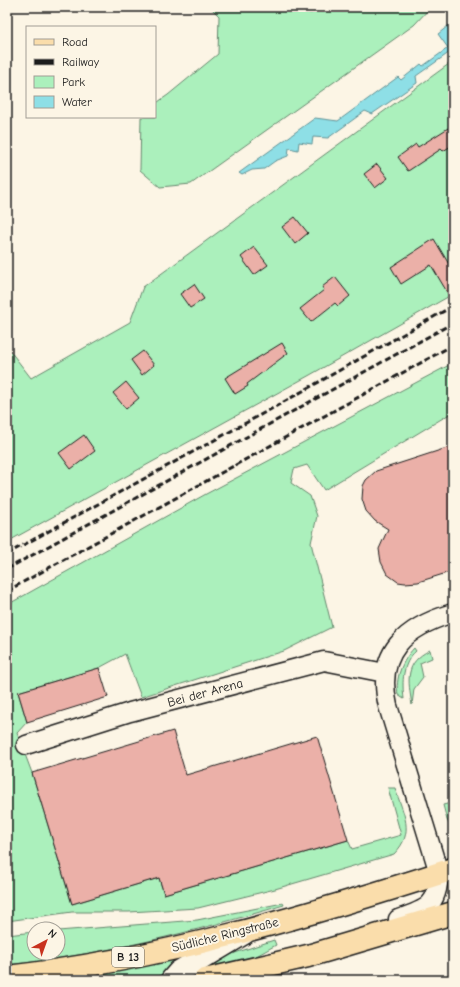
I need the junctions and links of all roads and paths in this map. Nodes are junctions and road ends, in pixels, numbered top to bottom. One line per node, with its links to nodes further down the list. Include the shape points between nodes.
1 (453, 613): 2 (street, via 432,619 414,629 399,642)
2 (385, 673): 3 (street, Bei der Arena, via 324,661 130,712); 4 (street, via 384,690 388,706)
3 (26, 745)
4 (446, 871): 6 (main road, Südliche Ringstraße / B 13); 7 (street, via 433,903 419,912 386,923)
5 (453, 913): 7 (main road)
6 (248, 931): 9 (main road, Südliche Ringstraße / B 13, via 112,961); 10 (street, via 179,972)
7 (362, 941): 8 (main road)
8 (259, 968): 11 (main road); 12 (street)
9 (7, 977)
10 (172, 980)
11 (205, 980)
12 (241, 980)

